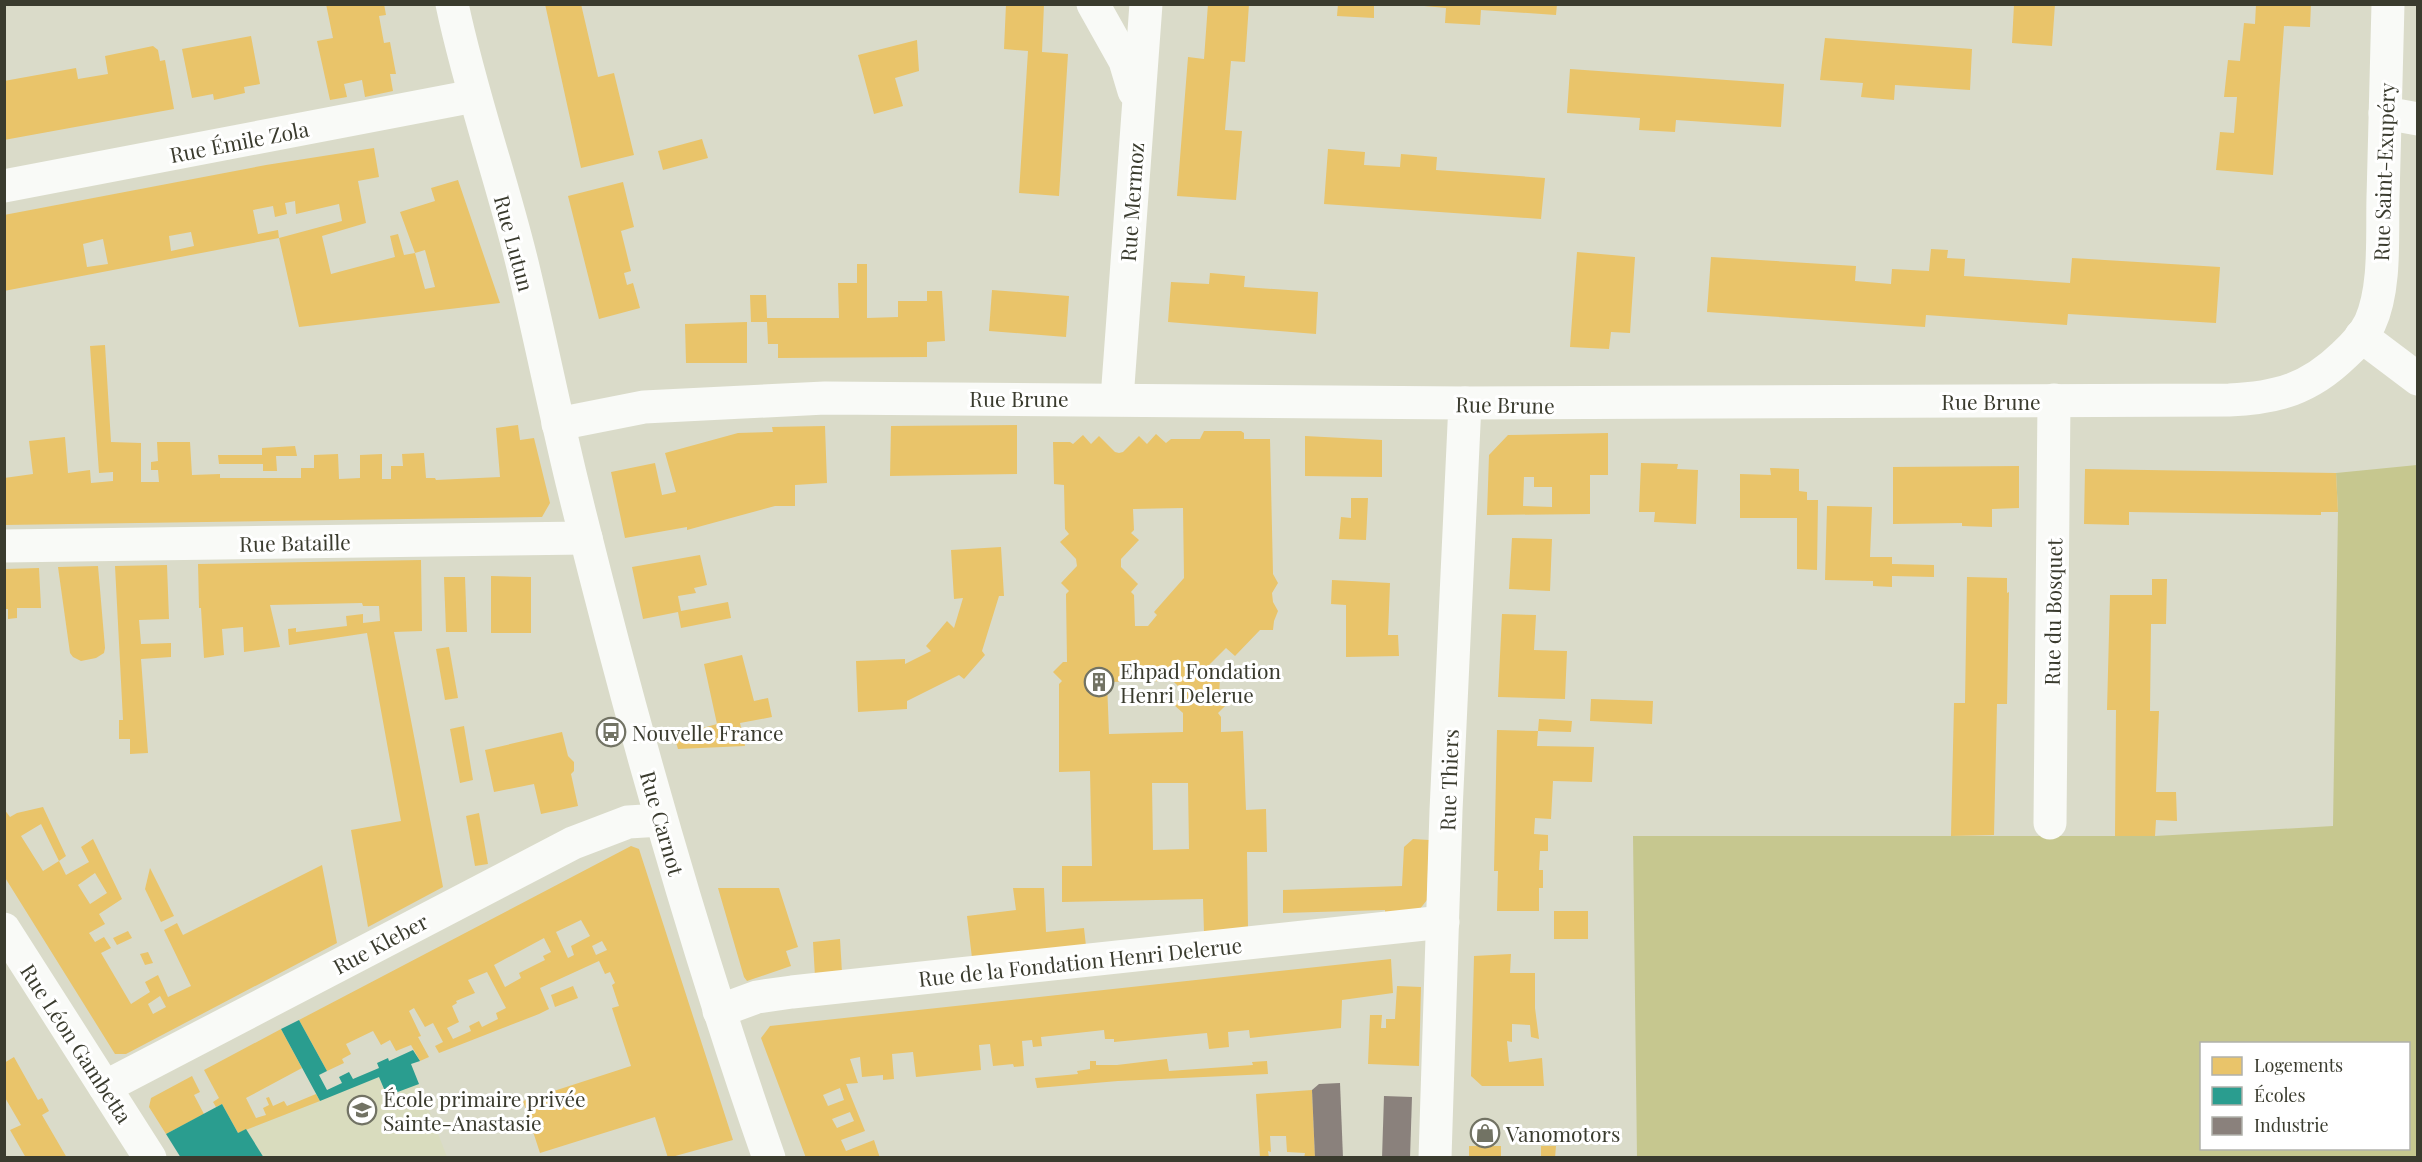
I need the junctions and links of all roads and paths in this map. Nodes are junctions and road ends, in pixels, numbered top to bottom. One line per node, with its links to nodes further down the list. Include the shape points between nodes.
1 (452, 4): 5 (street, Rue Lutun)
2 (1094, 4): 7 (street, via 1125,61)
3 (1146, 4): 7 (street, Rue Mermoz)
4 (2388, 4): 6 (street, Rue Saint-Exupéry)
5 (474, 96): 9 (street, Rue Émile Zola); 15 (street, Rue Lutun, via 520,253)
6 (2385, 113): 8 (street); 10 (street, Rue Saint-Exupéry, via 2379,286 2374,311)
7 (1137, 114): 12 (street, Rue Mermoz)
8 (2418, 119)
9 (4, 186)
10 (2361, 336): 11 (street); 13 (street, Rue Brune, via 2324,374 2295,389 2266,397)
11 (2418, 379)
12 (1117, 399): 14 (street, Rue Brune); 15 (street, Rue Brune, via 758,400 644,407)
13 (2054, 400): 14 (street, Rue Brune); 20 (street, Rue du Bosquet)
14 (1465, 403): 21 (street, Rue Thiers)
15 (558, 424): 16 (street, Rue Lutun)
16 (572, 483): 17 (street, Rue Carnot)
17 (586, 538): 18 (street, Rue Bataille); 19 (street, Rue Carnot)
18 (4, 546)
19 (661, 820): 23 (street, Rue Carnot); 24 (street, Rue Kleber, via 627,822 591,834)
20 (2050, 823)
21 (1443, 922): 23 (street, Rue de la Fondation Henri Delerue, via 772,994); 27 (street, Rue Thiers)
22 (4, 929): 24 (street, Rue Léon Gambetta)
23 (719, 1011): 26 (street, Rue Carnot)
24 (105, 1087): 25 (street, Rue Léon Gambetta)
25 (150, 1158)
26 (769, 1158)
27 (1435, 1158)

